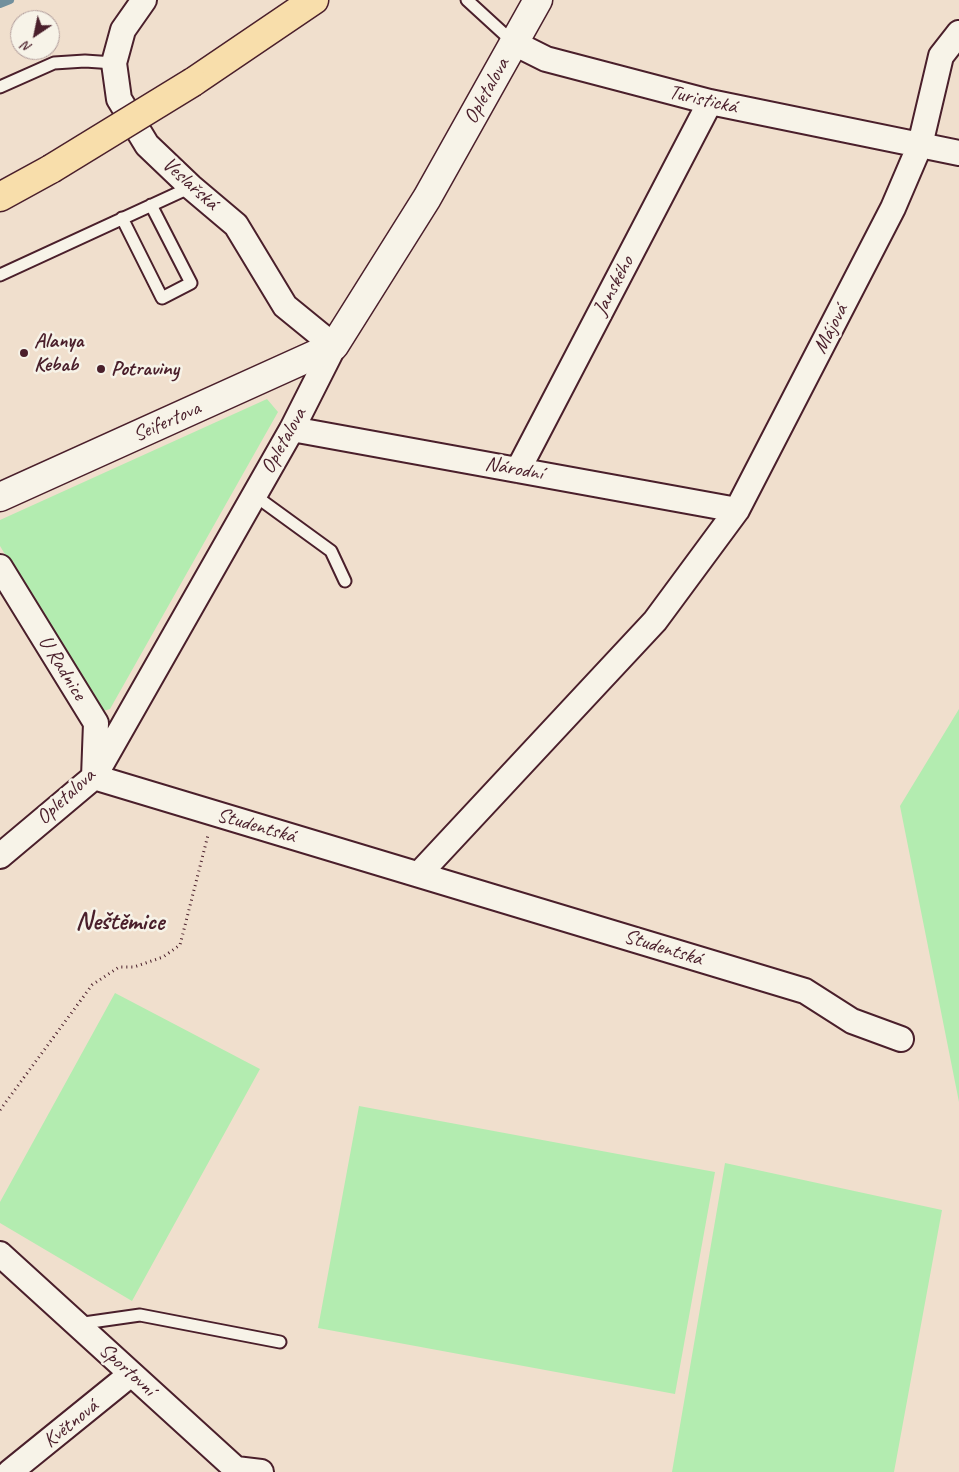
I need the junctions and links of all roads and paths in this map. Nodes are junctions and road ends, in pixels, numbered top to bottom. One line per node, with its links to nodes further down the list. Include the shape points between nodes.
1 (144, 0): 7 (street, Veslařská, via 123,30)
2 (314, 0): 13 (main road, bridge, via 193,82)
3 (467, 0): 6 (lane, Turistická)
4 (538, 0): 6 (street, Opletalova)
5 (959, 33): 10 (street, Májová, via 941,56)
6 (514, 43): 9 (street, Turistická, via 546,60); 17 (street, Opletalova, via 427,198)
7 (114, 64): 8 (lane, via 86,61 54,63); 12 (street, Veslařská, via 119,99 147,145)
8 (0, 87)
9 (710, 102): 10 (street, Turistická); 19 (street, Janského)
10 (920, 145): 11 (street, Turistická); 22 (street, Májová, via 893,208)
11 (959, 153)
12 (191, 187): 14 (lane); 17 (street, Veslařská, via 236,225 285,306)
13 (0, 197)
14 (151, 205): 15 (lane); 15 (lane, via 191,283 162,298)
15 (122, 218): 16 (lane)
16 (0, 275)
17 (334, 346): 18 (street, Opletalova); 21 (street, Seifertova)
18 (292, 429): 19 (street, Národní); 20 (street, Opletalova)
19 (518, 470): 22 (street, Národní)
20 (254, 495): 24 (lane, via 331,551); 25 (street, Opletalova)
21 (0, 498)
22 (737, 510): 28 (street, via 655,621)
23 (0, 566): 25 (street, U Radnice, via 96,723)
24 (345, 581)
25 (94, 777): 26 (street, Studentská); 27 (street, Opletalova)
26 (214, 813): 28 (street, Studentská); 30 (path, via 180,945 164,957 134,967 119,967 92,985)
27 (0, 856)
28 (419, 874): 29 (street, Studentská, via 805,992 852,1021)
29 (901, 1039)
30 (0, 1110)
31 (0, 1254): 32 (street, Sportovní)
32 (77, 1324): 33 (lane, via 140,1315); 34 (street, Sportovní)
33 (280, 1342)
34 (132, 1374): 35 (street, Květnová); 36 (street, Sportovní, via 236,1469)
35 (10, 1472)
36 (261, 1472)

